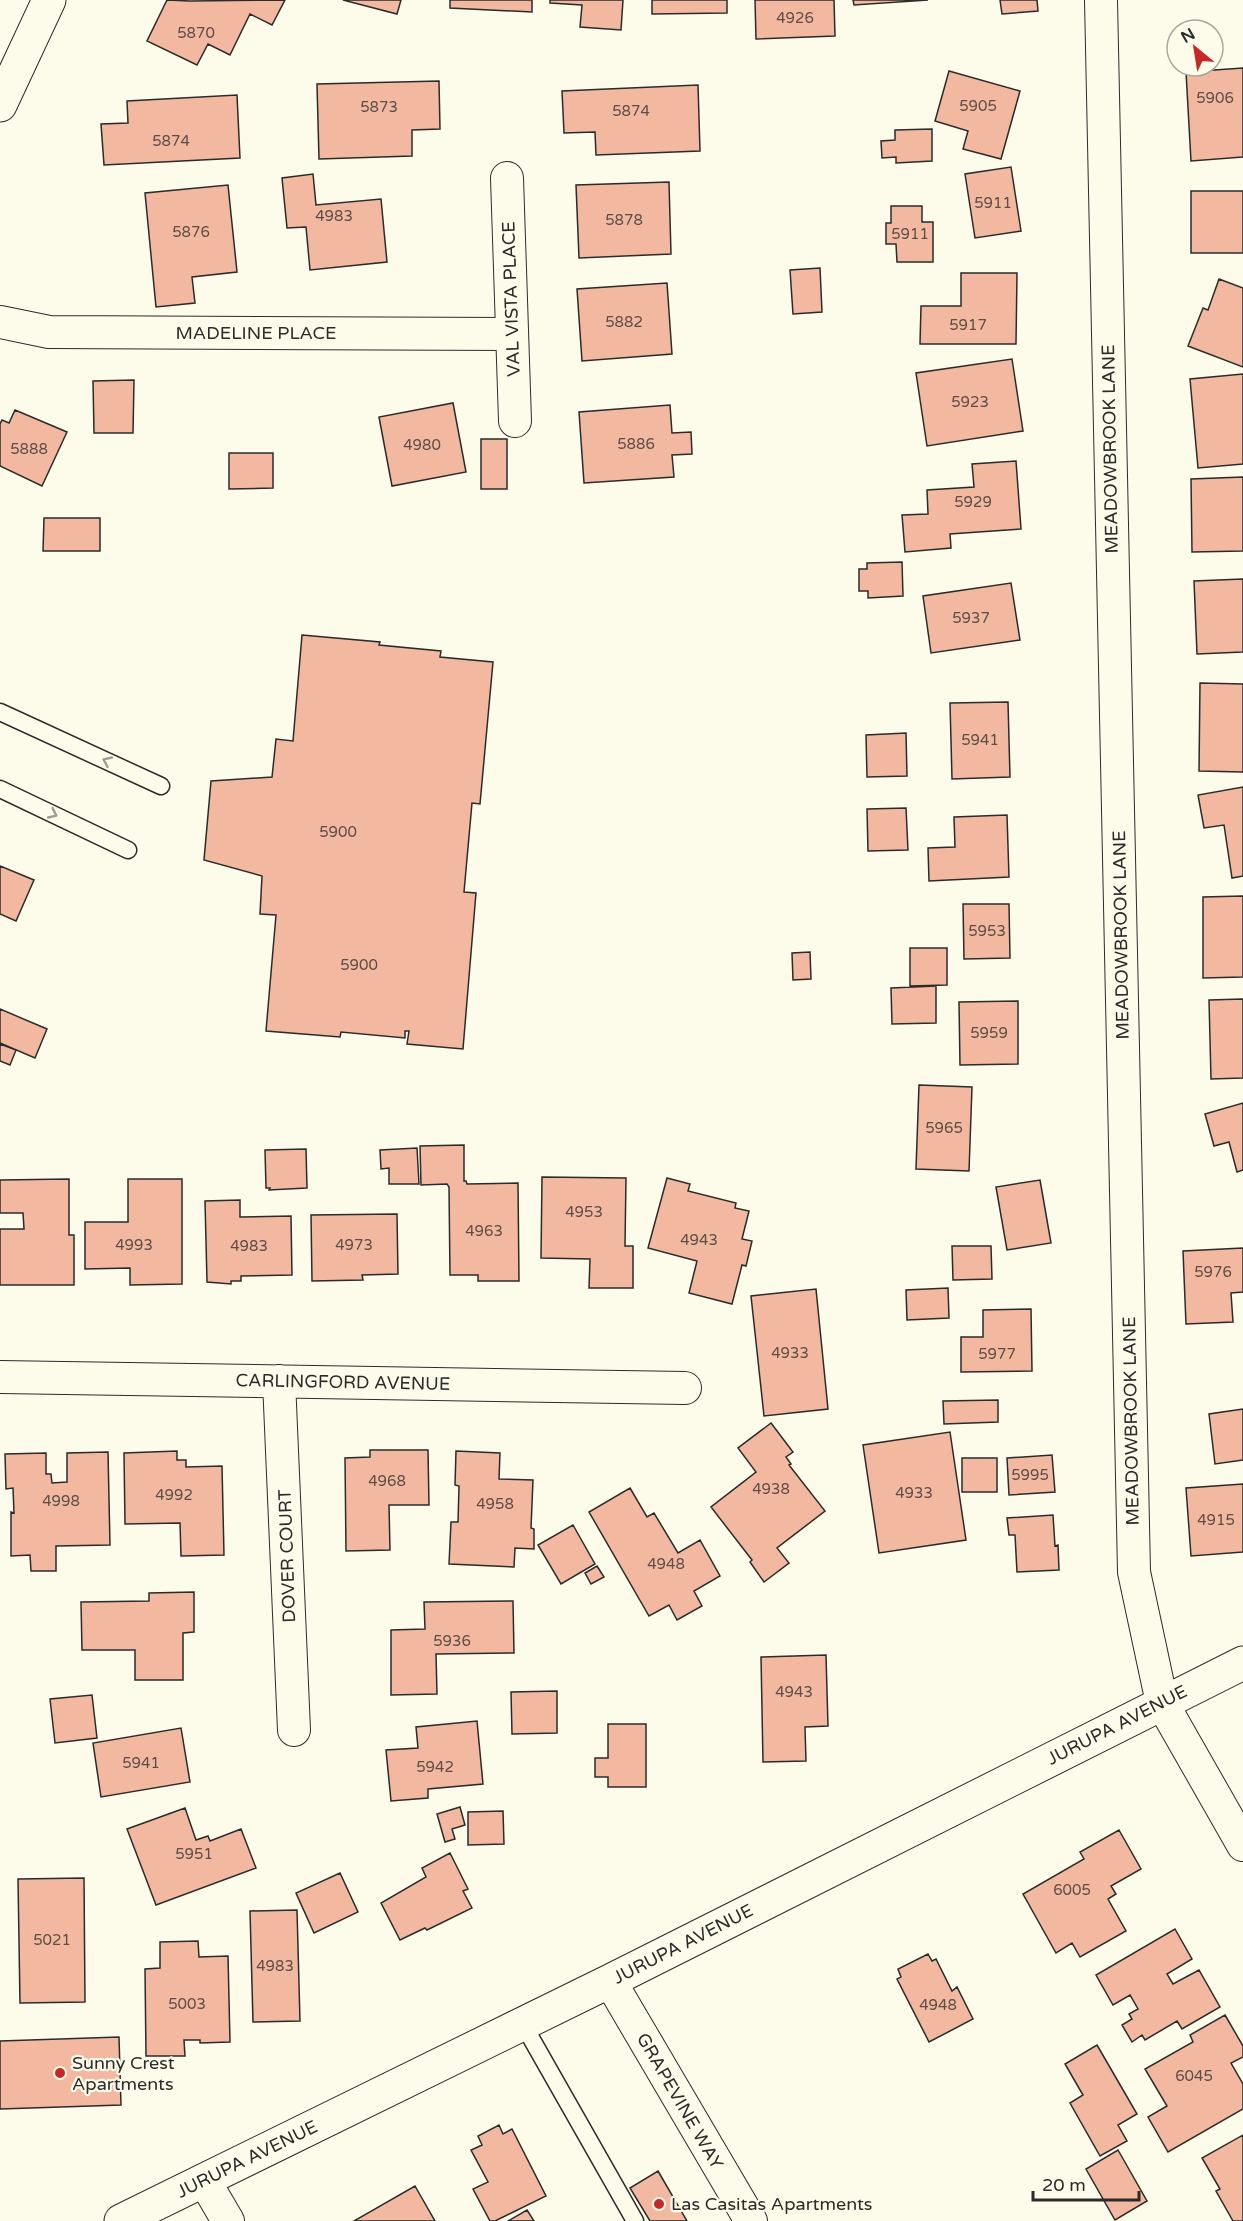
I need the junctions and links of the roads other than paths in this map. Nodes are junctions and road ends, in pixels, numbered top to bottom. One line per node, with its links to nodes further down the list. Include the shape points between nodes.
1 (49, 0): 3 (main road)
2 (1101, 0): 16 (street, MEADOWBROOK LANE, via 1134,1572)
3 (0, 105)
4 (507, 178): 6 (street, VAL VISTA PLACE)
5 (0, 322): 6 (street, MADELINE PLACE, via 50,332)
6 (512, 334): 7 (street, VAL VISTA PLACE)
7 (515, 421)
8 (0, 712): 9 (lane, one-way to 8)
9 (160, 786)
10 (0, 789): 11 (lane, one-way to 11)
11 (128, 849)
12 (0, 1377): 13 (street, CARLINGFORD AVENUE)
13 (279, 1381): 14 (street, CARLINGFORD AVENUE); 17 (street, DOVER COURT)
14 (685, 1388)
15 (1243, 1663): 16 (main road, JURUPA AVENUE)
16 (1162, 1702): 18 (street, MEADOWBROOK LANE); 19 (main road, JURUPA AVENUE)
17 (294, 1730)
18 (1243, 1845)
19 (610, 1981): 20 (main road, JURUPA AVENUE); 25 (street, GRAPEVINE WAY)
20 (522, 2024): 21 (main road, JURUPA AVENUE); 24 (lane)
21 (204, 2180): 22 (main road, JURUPA AVENUE); 23 (street)
22 (121, 2221)
23 (228, 2221)
24 (635, 2221)
25 (751, 2221)

